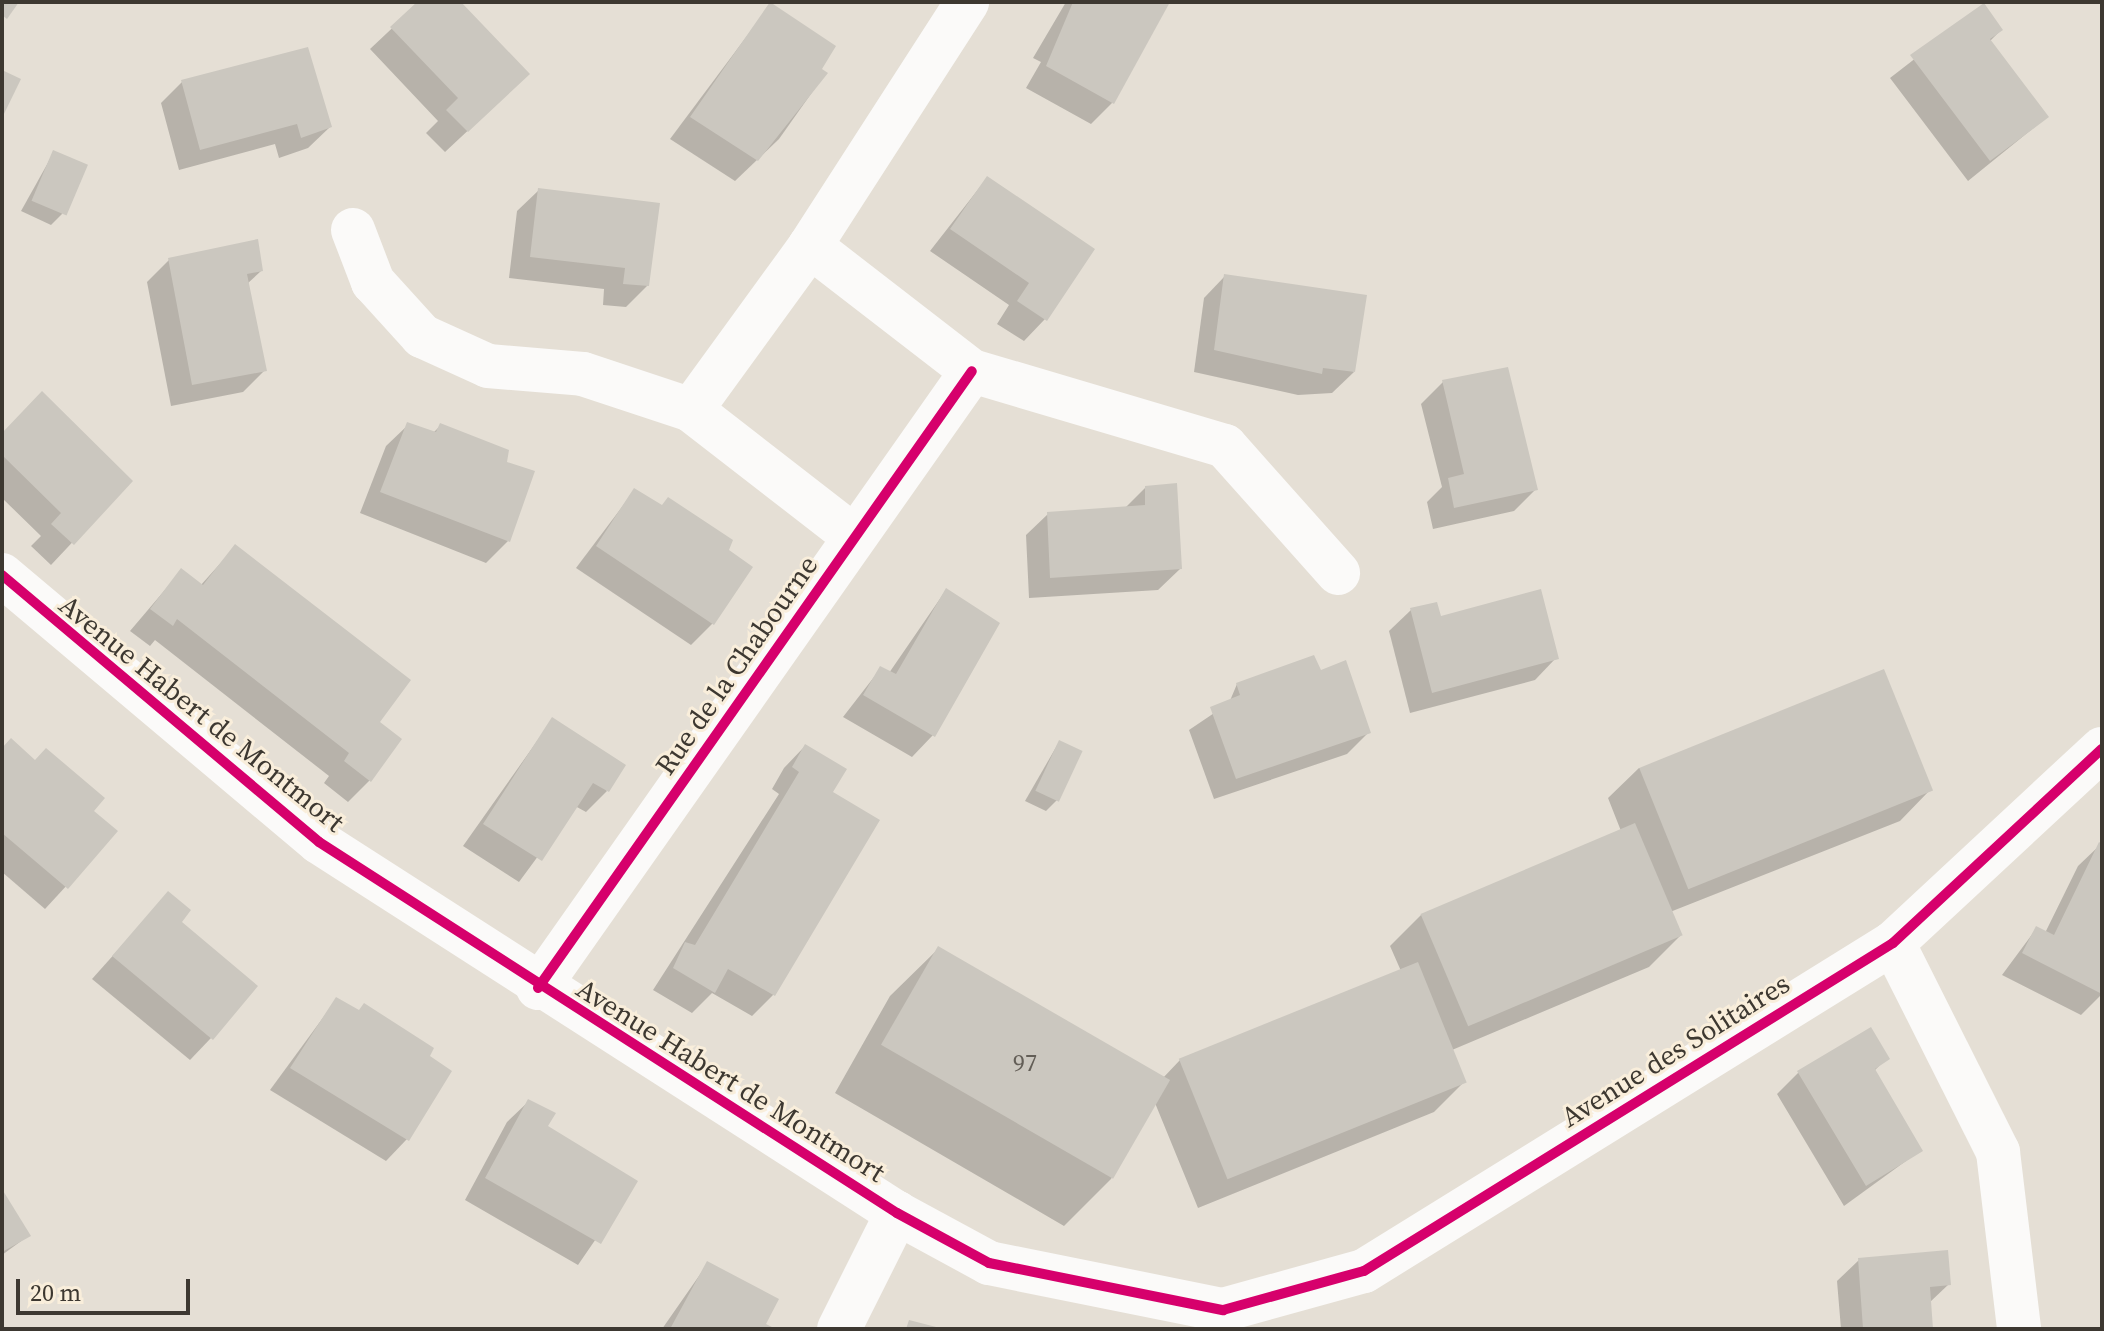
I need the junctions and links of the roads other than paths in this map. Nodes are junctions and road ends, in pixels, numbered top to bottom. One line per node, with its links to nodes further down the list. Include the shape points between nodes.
1 (967, 2): 3 (street)
2 (353, 230): 5 (street, via 373,282 422,336 488,366 583,374)
3 (810, 246): 4 (street); 5 (street)
4 (972, 371): 6 (street, Rue de la Chabourne); 7 (street, via 1225,446)
5 (691, 410): 6 (street)
6 (855, 537): 11 (street, Rue de la Chabourne)
7 (1338, 573)
8 (2, 575): 11 (street, Avenue Habert de Montmort, via 319,842)
9 (2102, 749): 10 (street, Avenue des Solitaires)
10 (1893, 943): 13 (street, Avenue des Solitaires, via 1364,1271); 15 (street, via 1998,1152)
11 (538, 988): 12 (street, Avenue Habert de Montmort)
12 (897, 1213): 13 (street, Avenue Habert de Montmort, via 989,1263); 14 (street)
13 (1224, 1320)
14 (839, 1329)
15 (2019, 1329)

